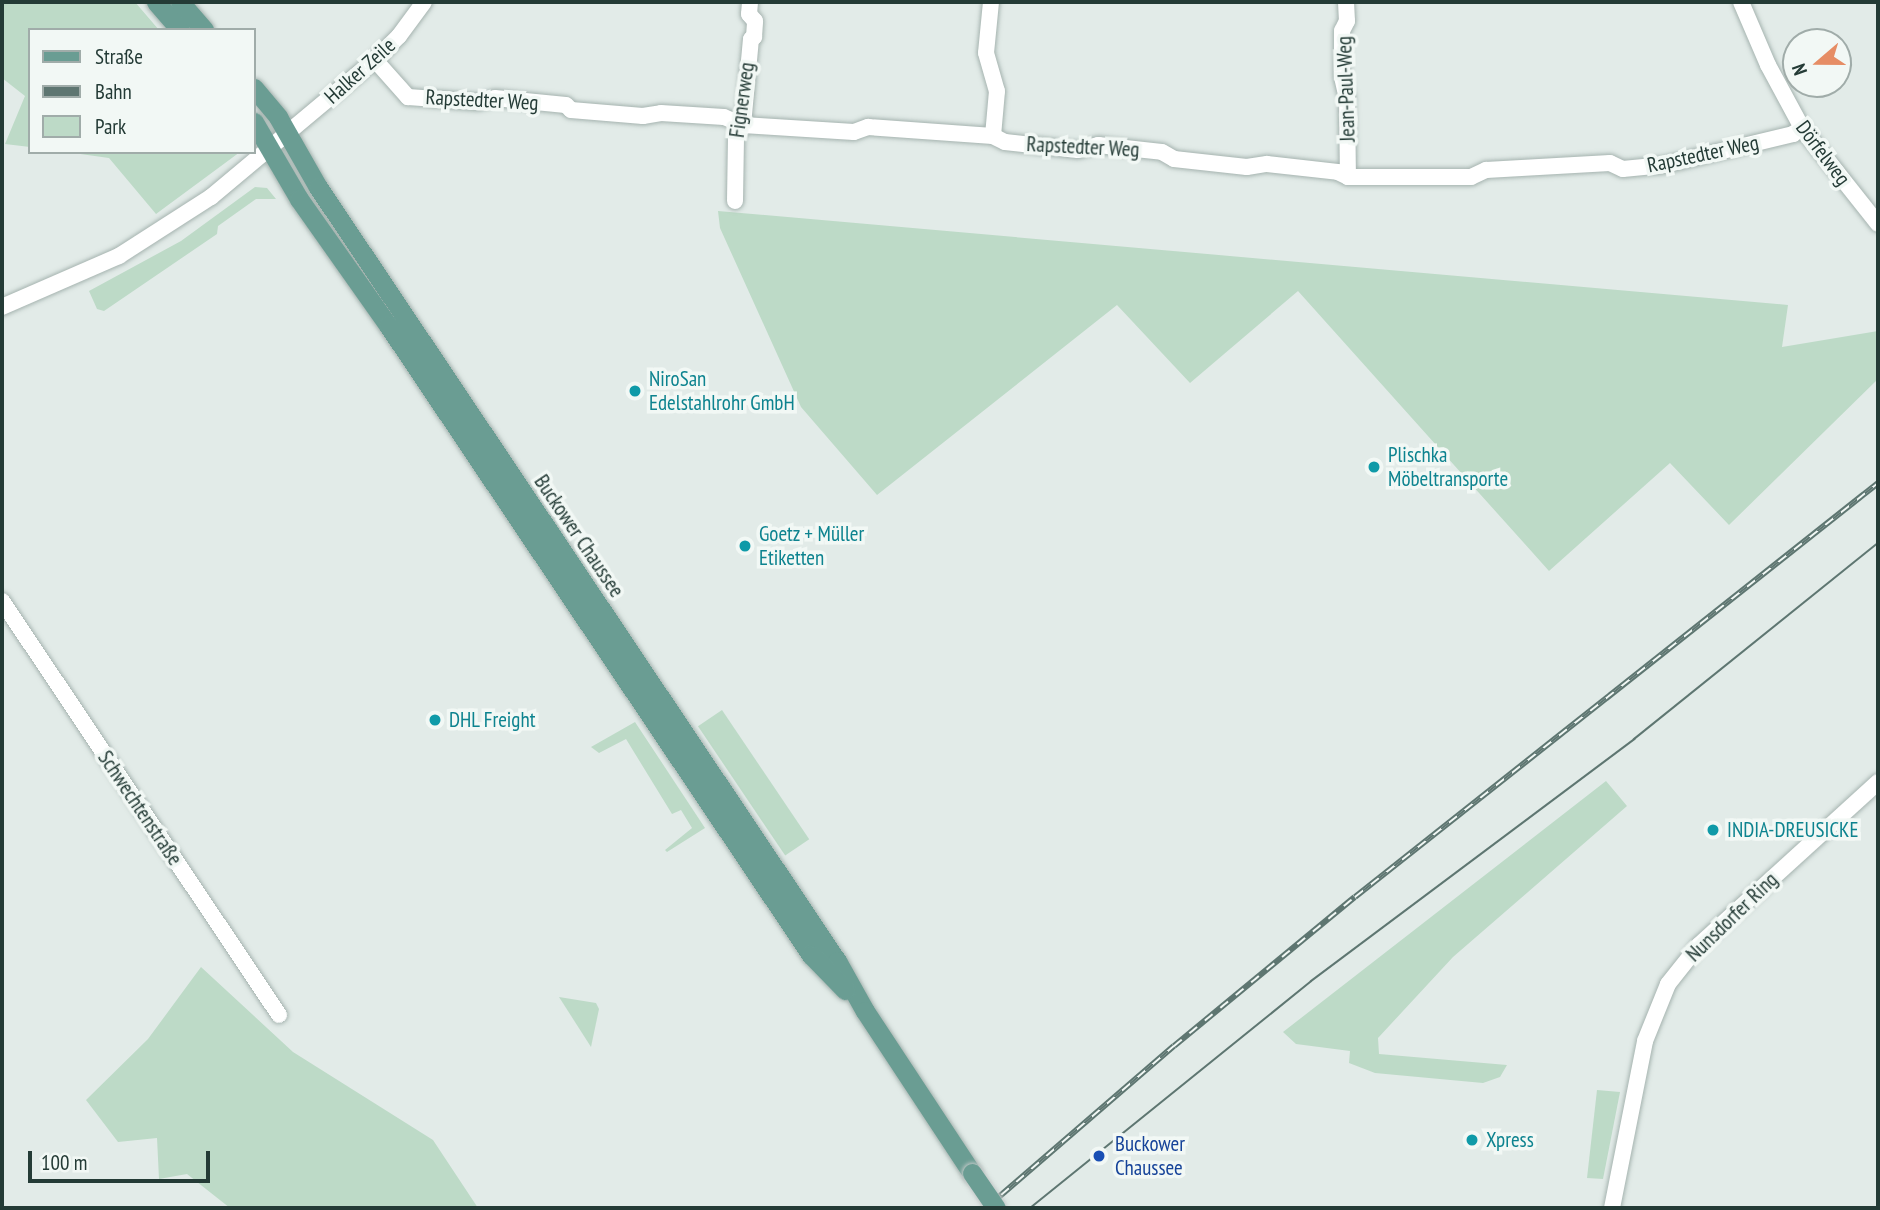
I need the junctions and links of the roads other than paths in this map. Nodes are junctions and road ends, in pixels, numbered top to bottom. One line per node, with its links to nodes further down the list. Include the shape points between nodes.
1 (156, 2): 8 (main road)
2 (180, 2): 9 (main road)
3 (424, 2): 10 (street, Halker Zeile)
4 (750, 2): 12 (street, Fignerweg, via 749,15 755,21)
5 (991, 2): 16 (street, via 986,53 998,91)
6 (1346, 2): 18 (street, Jean-Paul-Weg, via 1342,76 1347,98)
7 (1741, 2): 14 (street, Dörfelweg)
8 (178, 28)
9 (202, 28)
10 (375, 60): 12 (street, Rapstedter Weg, via 408,97 478,102 495,98 643,116 724,117); 15 (street, Halker Zeile)
11 (256, 91): 15 (main road, Buckower Chaussee)
12 (743, 125): 16 (street, Rapstedter Weg); 19 (street, Fignerweg, via 737,138)
13 (256, 126): 17 (main road, Buckower Chaussee)
14 (1802, 128): 18 (street, Rapstedter Weg, via 1664,165 1623,169 1610,163 1486,170 1471,177); 20 (street, Dörfelweg)
15 (289, 134): 17 (street, Halker Zeile); 24 (main road, Buckower Chaussee, via 318,187 837,961)
16 (993, 136): 18 (street, Rapstedter Weg, via 1004,142 1078,150 1098,145 1163,152 1174,159 1247,167 1267,164)
17 (268, 151): 21 (street, Halker Zeile, via 160,232 101,265); 24 (main road, Buckower Chaussee, via 811,955)
18 (1348, 177)
19 (735, 201)
20 (1878, 224)
21 (2, 307)
22 (2, 601): 25 (street, Schwechtenstraße)
23 (1878, 782): 27 (street, Nunsdorfer Ring, via 1699,945 1668,984 1646,1041)
24 (864, 1011): 26 (main road, Buckower Chaussee, bridge)
25 (279, 1015)
26 (996, 1208)
27 (1612, 1208)

